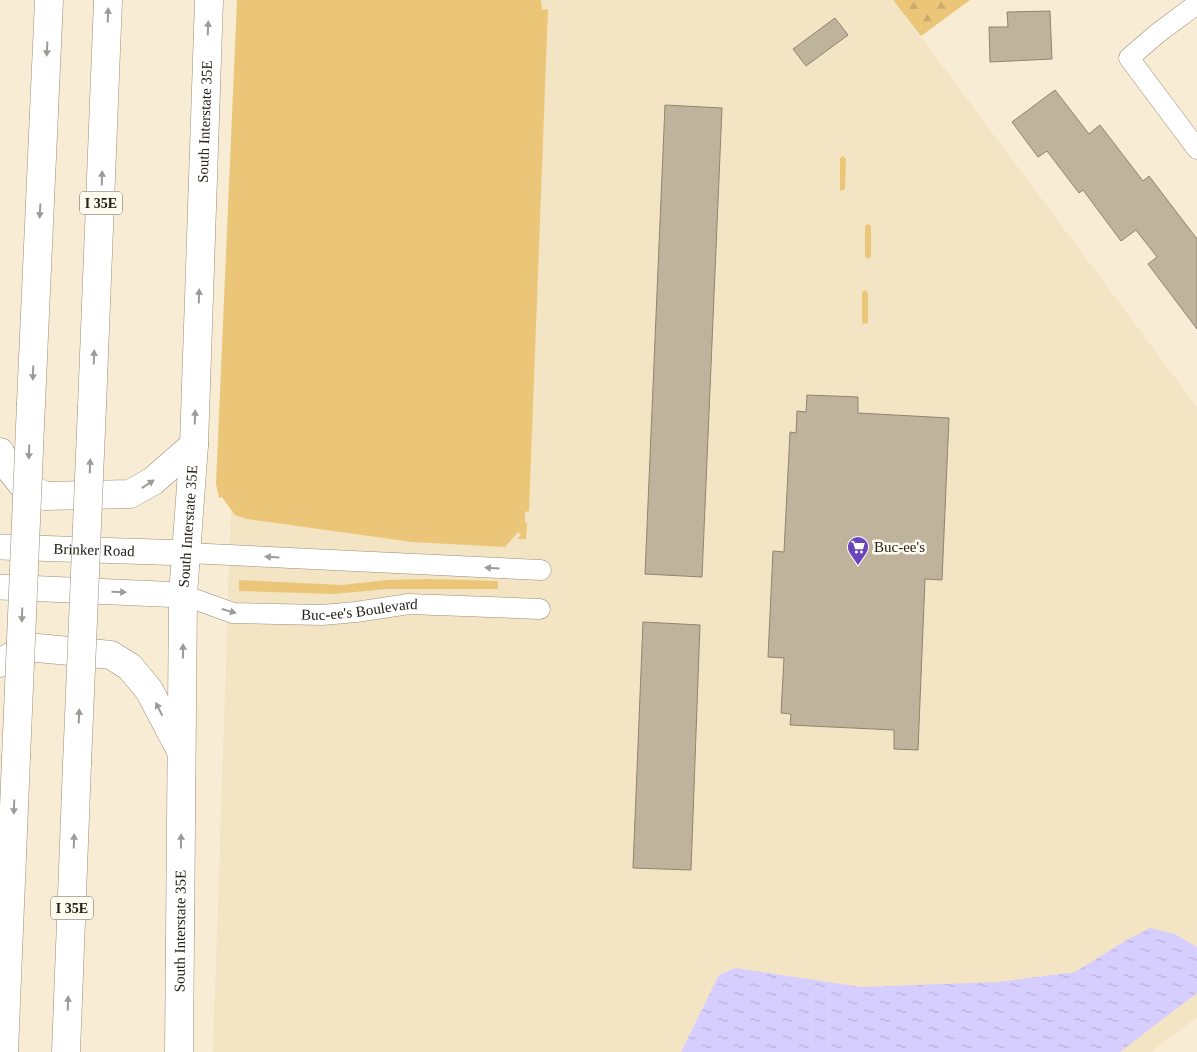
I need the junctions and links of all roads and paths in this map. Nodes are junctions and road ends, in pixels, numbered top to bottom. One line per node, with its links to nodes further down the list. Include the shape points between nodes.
1 (49, 0): 16 (main road, one-way to 16, bridge)
2 (108, 0): 17 (main road, I 35E, one-way to 2, bridge)
3 (209, 0): 6 (main road, South Interstate 35E, one-way to 3)
4 (1197, 4): 5 (street, via 1129,58)
5 (1197, 149)
6 (194, 445): 7 (main road, one-way to 6, via 22,484 45,496 130,494 153,481); 9 (main road, South Interstate 35E)
7 (0, 452)
8 (0, 547): 9 (street, Brinker Road)
9 (187, 553): 10 (street, one-way to 9); 12 (main road, South Interstate 35E)
10 (541, 570)
11 (0, 587): 12 (street, one-way to 12)
12 (183, 594): 13 (street, Buc-ee's Boulevard, one-way to 13, via 234,613 322,615 409,604); 15 (main road, South Interstate 35E, one-way to 12)
13 (540, 609)
14 (0, 663): 15 (main road, one-way to 14, via 149,690 130,667 111,655 27,647)
15 (182, 752): 18 (main road, South Interstate 35E, one-way to 15)
16 (4, 1052)
17 (66, 1052)
18 (179, 1052)

